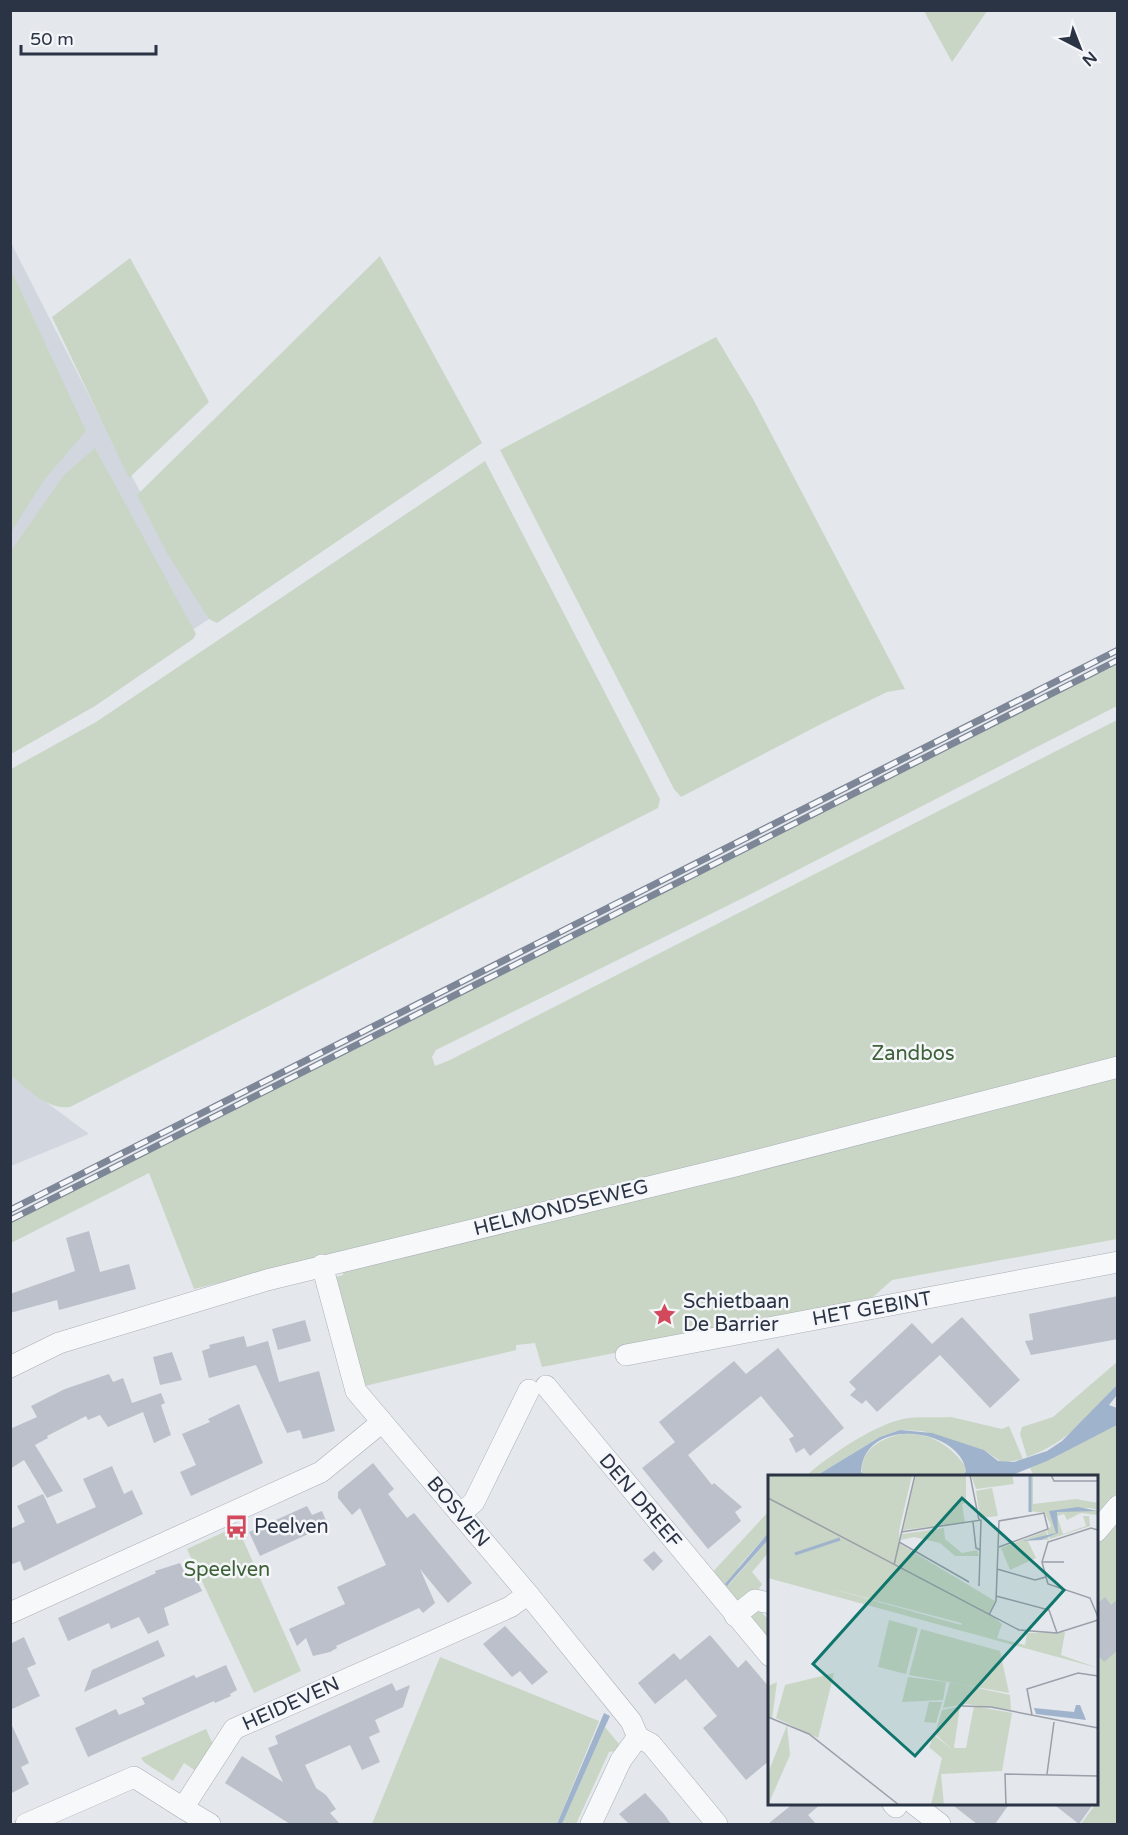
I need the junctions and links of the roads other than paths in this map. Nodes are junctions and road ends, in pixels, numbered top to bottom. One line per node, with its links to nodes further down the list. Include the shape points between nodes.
1 (1118, 1067): 3 (street, HELMONDSEWEG, via 735,1166)
2 (1118, 1262): 4 (street, HET GEBINT)
3 (322, 1265): 5 (street, HELMONDSEWEG, via 59,1343); 6 (street, BOSVEN, via 356,1391)
4 (626, 1355)
5 (10, 1367)
6 (382, 1422): 8 (street, BOSVEN); 12 (street, via 321,1472)
7 (1118, 1506): 9 (street)
8 (460, 1514): 10 (street, BOSVEN); 13 (street, DEN DREEF, via 474,1502 537,1388)
9 (1098, 1530)
10 (528, 1593): 15 (street, BOSVEN, via 631,1721); 17 (street, HEIDEVEN, via 510,1607 234,1729)
11 (768, 1603): 13 (street, via 755,1600)
12 (10, 1613)
13 (735, 1616): 14 (street, DEN DREEF)
14 (768, 1654)
15 (638, 1737): 20 (street, via 621,1760); 21 (street, BOSVEN, via 651,1744)
16 (902, 1805): 22 (street)
17 (183, 1808): 18 (street, via 134,1777); 19 (street)
18 (26, 1824)
19 (210, 1824)
20 (591, 1824)
21 (717, 1824)
22 (939, 1824)

